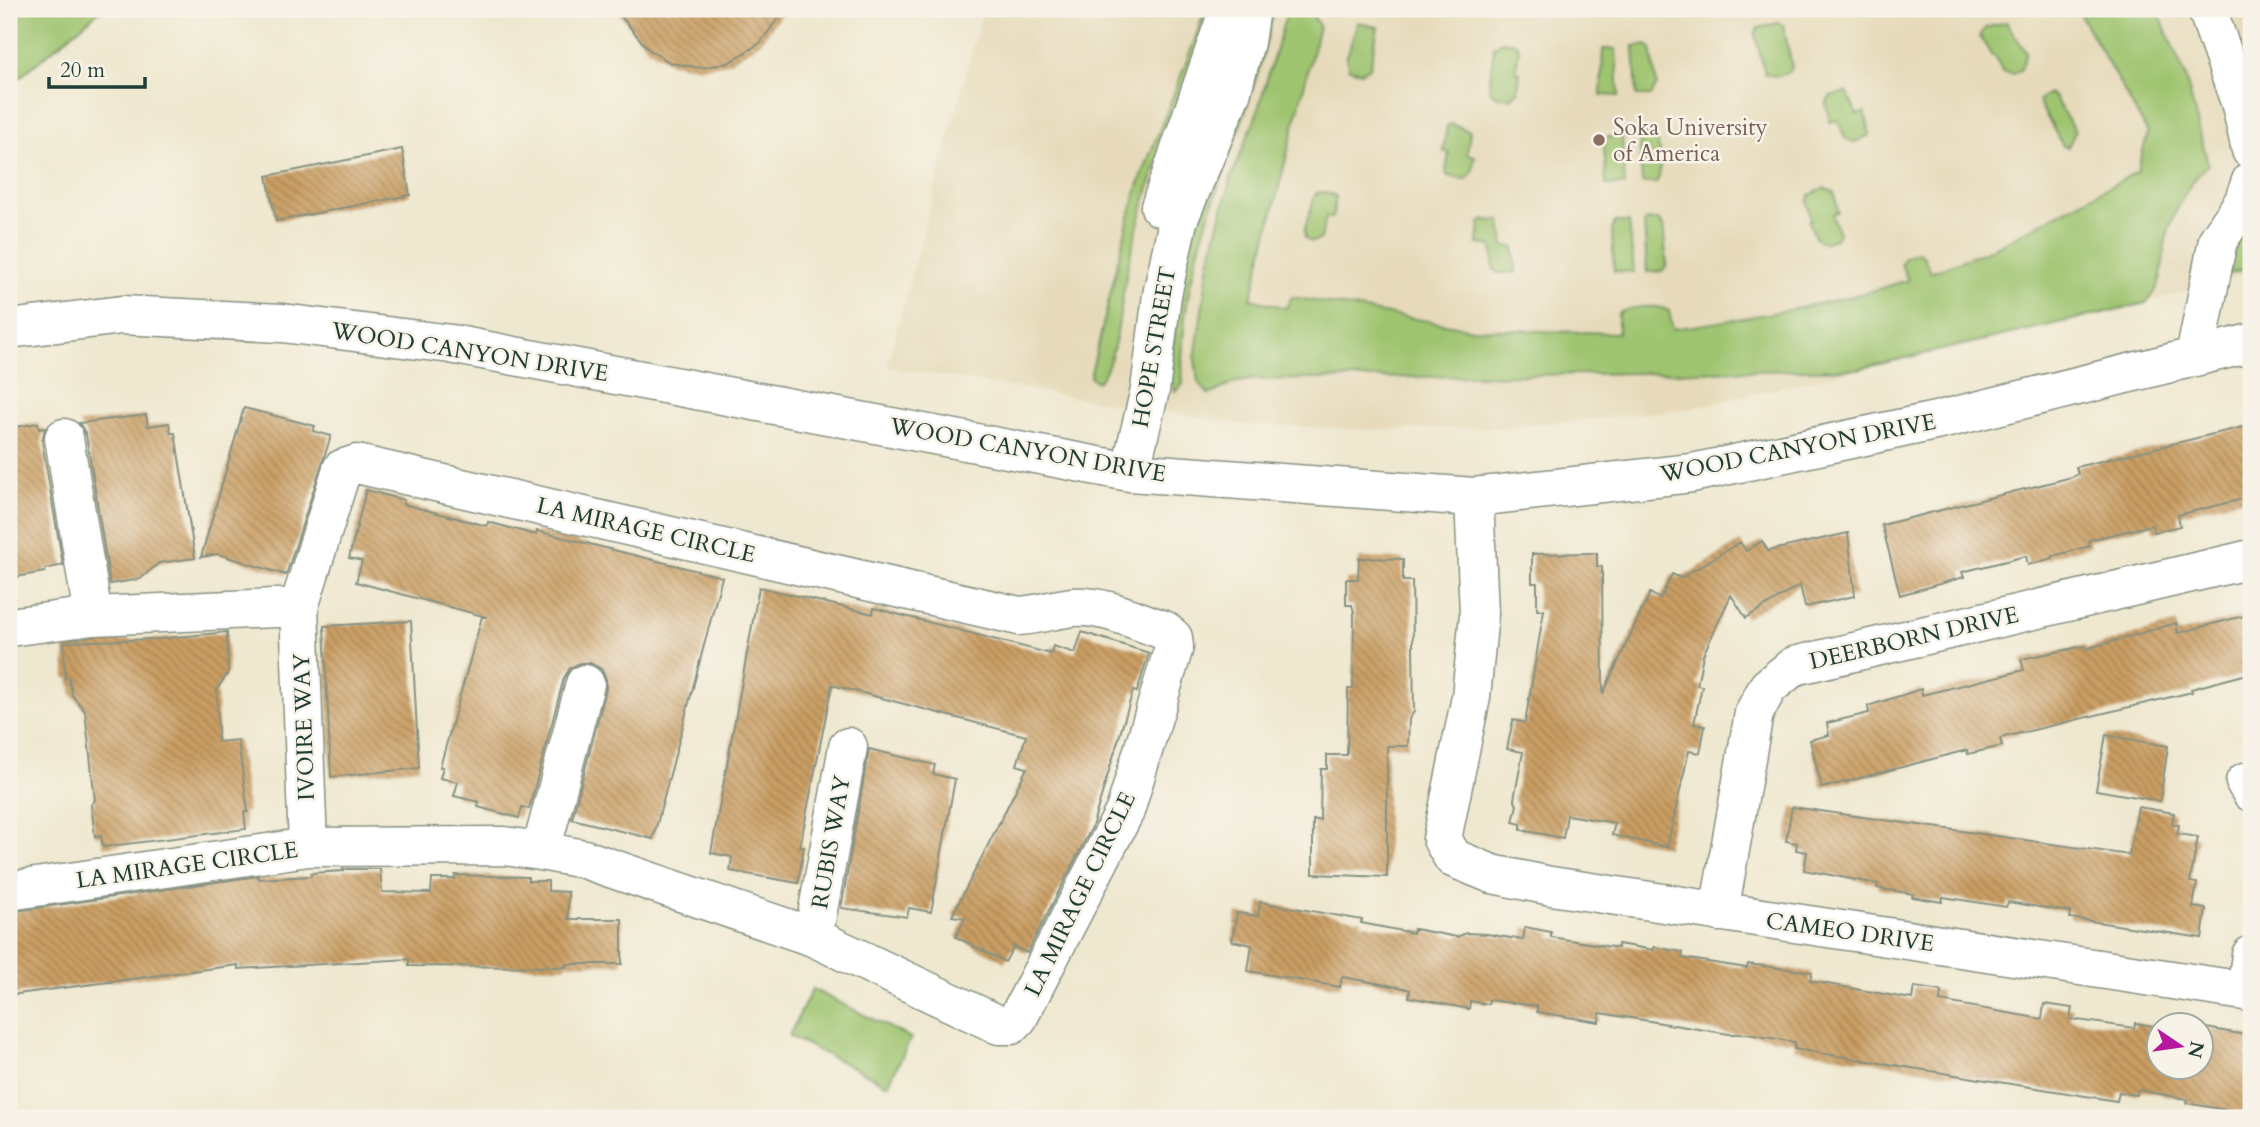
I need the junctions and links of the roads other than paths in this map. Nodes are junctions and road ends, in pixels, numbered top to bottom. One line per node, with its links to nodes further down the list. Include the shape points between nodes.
1 (1229, 9): 10 (street, HOPE STREET, via 1160,205 1139,295 1125,385)
2 (1250, 9): 10 (street, HOPE STREET, via 1231,94 1178,221 1162,295 1150,390)
3 (2207, 9): 4 (street, via 2241,105)
4 (2251, 150)
5 (2251, 181): 8 (street, via 2243,203 2218,240)
6 (9, 329): 10 (street, WOOD CANYON DRIVE, via 122,315 172,315 451,344)
7 (2251, 343): 8 (street, WOOD CANYON DRIVE)
8 (2195, 357): 11 (street, WOOD CANYON DRIVE, via 1940,420 1692,473)
9 (64, 438): 14 (street)
10 (1130, 472): 11 (street, WOOD CANYON DRIVE)
11 (1474, 497): 21 (street, CAMEO DRIVE, via 1479,614 1471,697 1442,839 1453,858 1492,873 1551,886)
12 (2251, 559): 21 (street, DEERBORN DRIVE, via 1794,666 1768,687 1754,713)
13 (299, 607): 14 (street); 18 (street, IVOIRE WAY); 22 (street, LA MIRAGE CIRCLE, via 342,469 357,464 1019,616 1092,607 1164,630 1173,638 1125,811 1011,1026 999,1025)
14 (93, 616): 15 (street)
15 (9, 627)
16 (585, 684): 19 (street)
17 (848, 747): 22 (street, RUBIS WAY)
18 (309, 847): 19 (street, LA MIRAGE CIRCLE, via 504,846); 20 (street, LA MIRAGE CIRCLE)
19 (541, 851): 22 (street, LA MIRAGE CIRCLE, via 584,859)
20 (9, 891)
21 (1719, 912): 23 (street, CAMEO DRIVE)
22 (813, 937)
23 (2249, 979)

